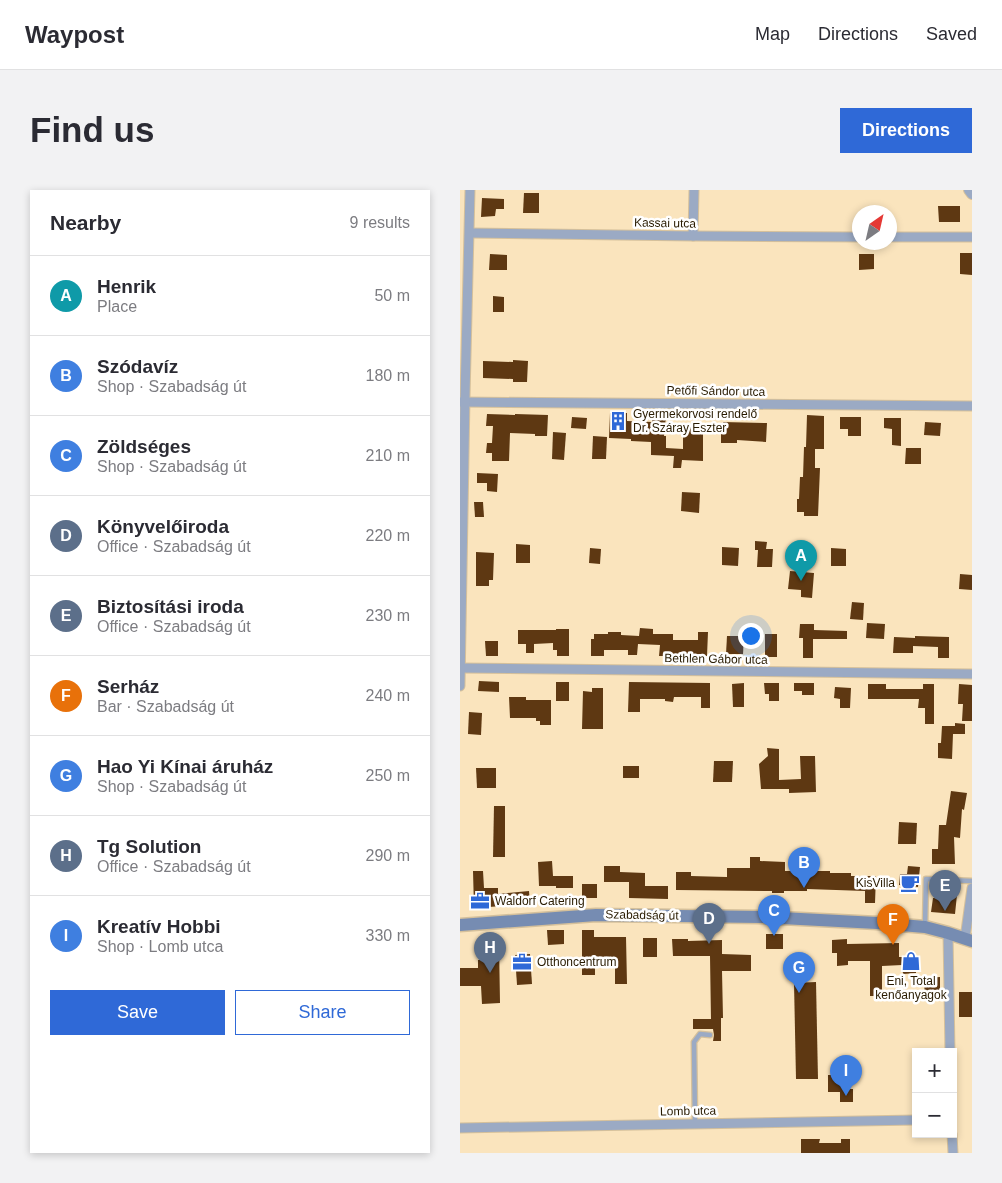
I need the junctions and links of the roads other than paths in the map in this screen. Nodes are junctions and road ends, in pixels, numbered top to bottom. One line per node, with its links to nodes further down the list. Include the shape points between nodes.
1 (470, 190): 5 (street)
2 (694, 190): 6 (street)
3 (970, 190): 4 (street)
4 (972, 194)
5 (470, 233): 6 (street, Kassai utca); 10 (street)
6 (693, 236): 7 (street, Kassai utca)
7 (852, 237)
8 (897, 237): 9 (street)
9 (972, 237)
10 (464, 309): 11 (street)
11 (462, 402): 12 (street, Petőfi Sándor utca); 13 (street)
12 (972, 406)
13 (460, 668): 14 (street, Bethlen Gábor utca); 15 (street)
14 (972, 674)
15 (460, 686)
16 (972, 881): 19 (lane, via 926,879)
17 (972, 888): 21 (street)
18 (460, 925): 19 (main road, Szabadság út, via 596,915 762,917)
19 (925, 927): 20 (main road, Szabadság út)
20 (948, 933): 21 (main road, Szabadság út); 23 (street)
21 (968, 939)
22 (710, 1035): 25 (lane, via 700,1034 694,1042)
23 (950, 1048)
24 (912, 1120): 25 (street, Lomb utca)
25 (695, 1124): 26 (street, Lomb utca)
26 (460, 1128)
27 (952, 1138): 28 (street)
28 (952, 1153)

